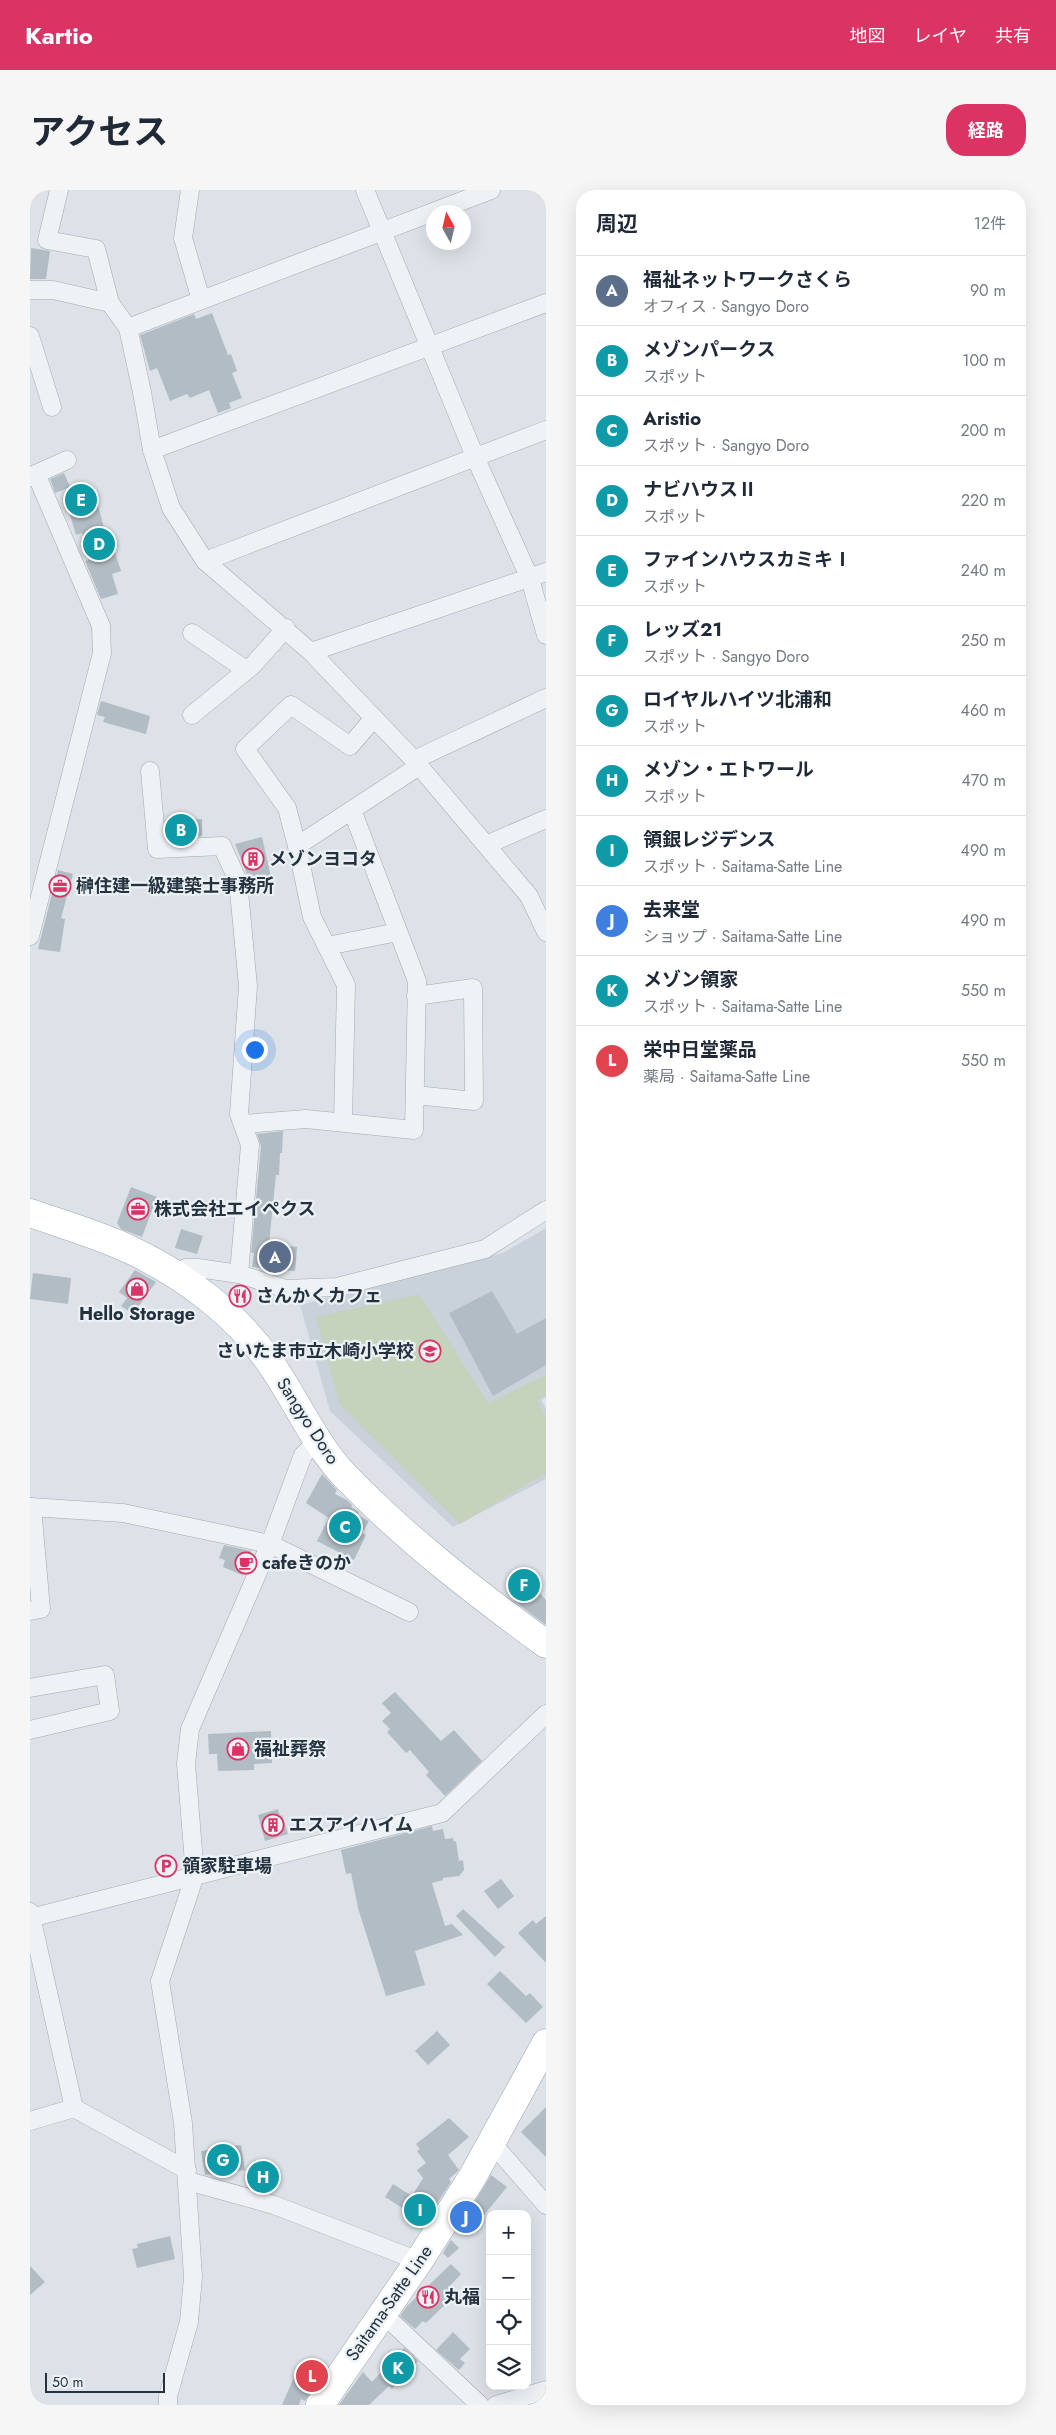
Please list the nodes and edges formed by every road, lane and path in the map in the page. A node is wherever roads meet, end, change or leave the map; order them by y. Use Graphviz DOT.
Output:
graph roads {
  1 [pos="59,190"];
  2 [pos="190,190"];
  3 [pos="365,190"];
  4 [pos="491,190"];
  5 [pos="458,196"];
  6 [pos="382,231"];
  7 [pos="30,290"];
  8 [pos="201,300"];
  9 [pos="110,303"];
  10 [pos="546,303"];
  11 [pos="128,328"];
  12 [pos="30,336"];
  13 [pos="429,346"];
  14 [pos="52,407"];
  15 [pos="546,430"];
  16 [pos="152,450"];
  17 [pos="476,459"];
  18 [pos="67,460"];
  19 [pos="33,475"];
  20 [pos="205,561"];
  21 [pos="546,572"];
  22 [pos="530,579"];
  23 [pos="286,628"];
  24 [pos="192,633"];
  25 [pos="546,635"];
  26 [pos="311,652"];
  27 [pos="246,670"];
  28 [pos="546,698"];
  29 [pos="192,715"];
  30 [pos="374,718"];
  31 [pos="416,763"];
  32 [pos="150,771"];
  33 [pos="352,810"];
  34 [pos="546,819"];
  35 [pos="486,845"];
  36 [pos="297,846"];
  37 [pos="398,932"];
  38 [pos="546,932"];
  39 [pos="30,936"];
  40 [pos="327,946"];
  41 [pos="416,996"];
  42 [pos="415,1095"];
  43 [pos="343,1122"];
  44 [pos="243,1124"];
  45 [pos="546,1210"];
  46 [pos="30,1213"];
  47 [pos="174,1273"];
  48 [pos="239,1274"];
  49 [pos="318,1441"];
  50 [pos="31,1507"];
  51 [pos="270,1544"];
  52 [pos="30,1611"];
  53 [pos="409,1612"];
  54 [pos="546,1644"];
  55 [pos="30,1688"];
  56 [pos="546,1714"];
  57 [pos="30,1730"];
  58 [pos="195,1876"];
  59 [pos="30,1916"];
  60 [pos="546,2043"];
  61 [pos="74,2108"];
  62 [pos="30,2122"];
  63 [pos="493,2144"];
  64 [pos="187,2175"];
  65 [pos="546,2205"];
  66 [pos="419,2262"];
  67 [pos="382,2313"];
  68 [pos="546,2390"];
  69 [pos="168,2405"];
  70 [pos="320,2405"];
  71 [pos="480,2405"];
  72 [pos="496,2405"];
  1 -- 9 [label="street"];
  2 -- 8 [label="street"];
  3 -- 6 [label="street"];
  4 -- 5 [label="street"];
  5 -- 6 [label="street"];
  6 -- 8 [label="street"];
  6 -- 13 [label="street"];
  7 -- 9 [label="street"];
  8 -- 11 [label="street"];
  9 -- 11 [label="street"];
  10 -- 13 [label="street"];
  11 -- 16 [label="street"];
  12 -- 14 [label="street"];
  13 -- 16 [label="street"];
  13 -- 17 [label="street"];
  15 -- 17 [label="street"];
  16 -- 20 [label="street"];
  17 -- 20 [label="street"];
  17 -- 22 [label="street"];
  18 -- 19 [label="street"];
  19 -- 39 [label="street"];
  20 -- 23 [label="street"];
  21 -- 22 [label="street"];
  22 -- 25 [label="street"];
  22 -- 26 [label="street"];
  23 -- 26 [label="street"];
  23 -- 27 [label="street"];
  24 -- 27 [label="street"];
  26 -- 30 [label="street"];
  27 -- 29 [label="street"];
  28 -- 31 [label="street"];
  30 -- 31 [label="street"];
  30 -- 36 [label="street"];
  31 -- 33 [label="street"];
  31 -- 35 [label="street"];
  32 -- 44 [label="street"];
  33 -- 36 [label="street"];
  33 -- 37 [label="street"];
  34 -- 35 [label="street"];
  35 -- 38 [label="street"];
  36 -- 40 [label="street"];
  37 -- 40 [label="street"];
  37 -- 41 [label="street"];
  40 -- 43 [label="street"];
  41 -- 42 [label="street"];
  41 -- 42 [label="street"];
  42 -- 43 [label="street"];
  43 -- 44 [label="street"];
  44 -- 48 [label="street"];
  45 -- 48 [label="street"];
  46 -- 47 [label="main road, Sangyo Doro"];
  47 -- 48 [label="street"];
  47 -- 49 [label="main road, Sangyo Doro"];
  49 -- 51 [label="street"];
  49 -- 54 [label="main road, Sangyo Doro"];
  50 -- 51 [label="street"];
  50 -- 52 [label="street"];
  51 -- 53 [label="street"];
  51 -- 58 [label="street"];
  55 -- 57 [label="street"];
  56 -- 58 [label="street"];
  58 -- 59 [label="street"];
  58 -- 64 [label="street"];
  59 -- 61 [label="street"];
  60 -- 63 [label="main road, Saitama-Satte Line"];
  61 -- 62 [label="street"];
  61 -- 64 [label="street"];
  63 -- 65 [label="street"];
  63 -- 66 [label="main road, Saitama-Satte Line"];
  64 -- 66 [label="street"];
  64 -- 69 [label="street"];
  66 -- 67 [label="main road, Saitama-Satte Line"];
  67 -- 70 [label="main road, Saitama-Satte Line"];
  67 -- 71 [label="street"];
  68 -- 72 [label="street"];
}
